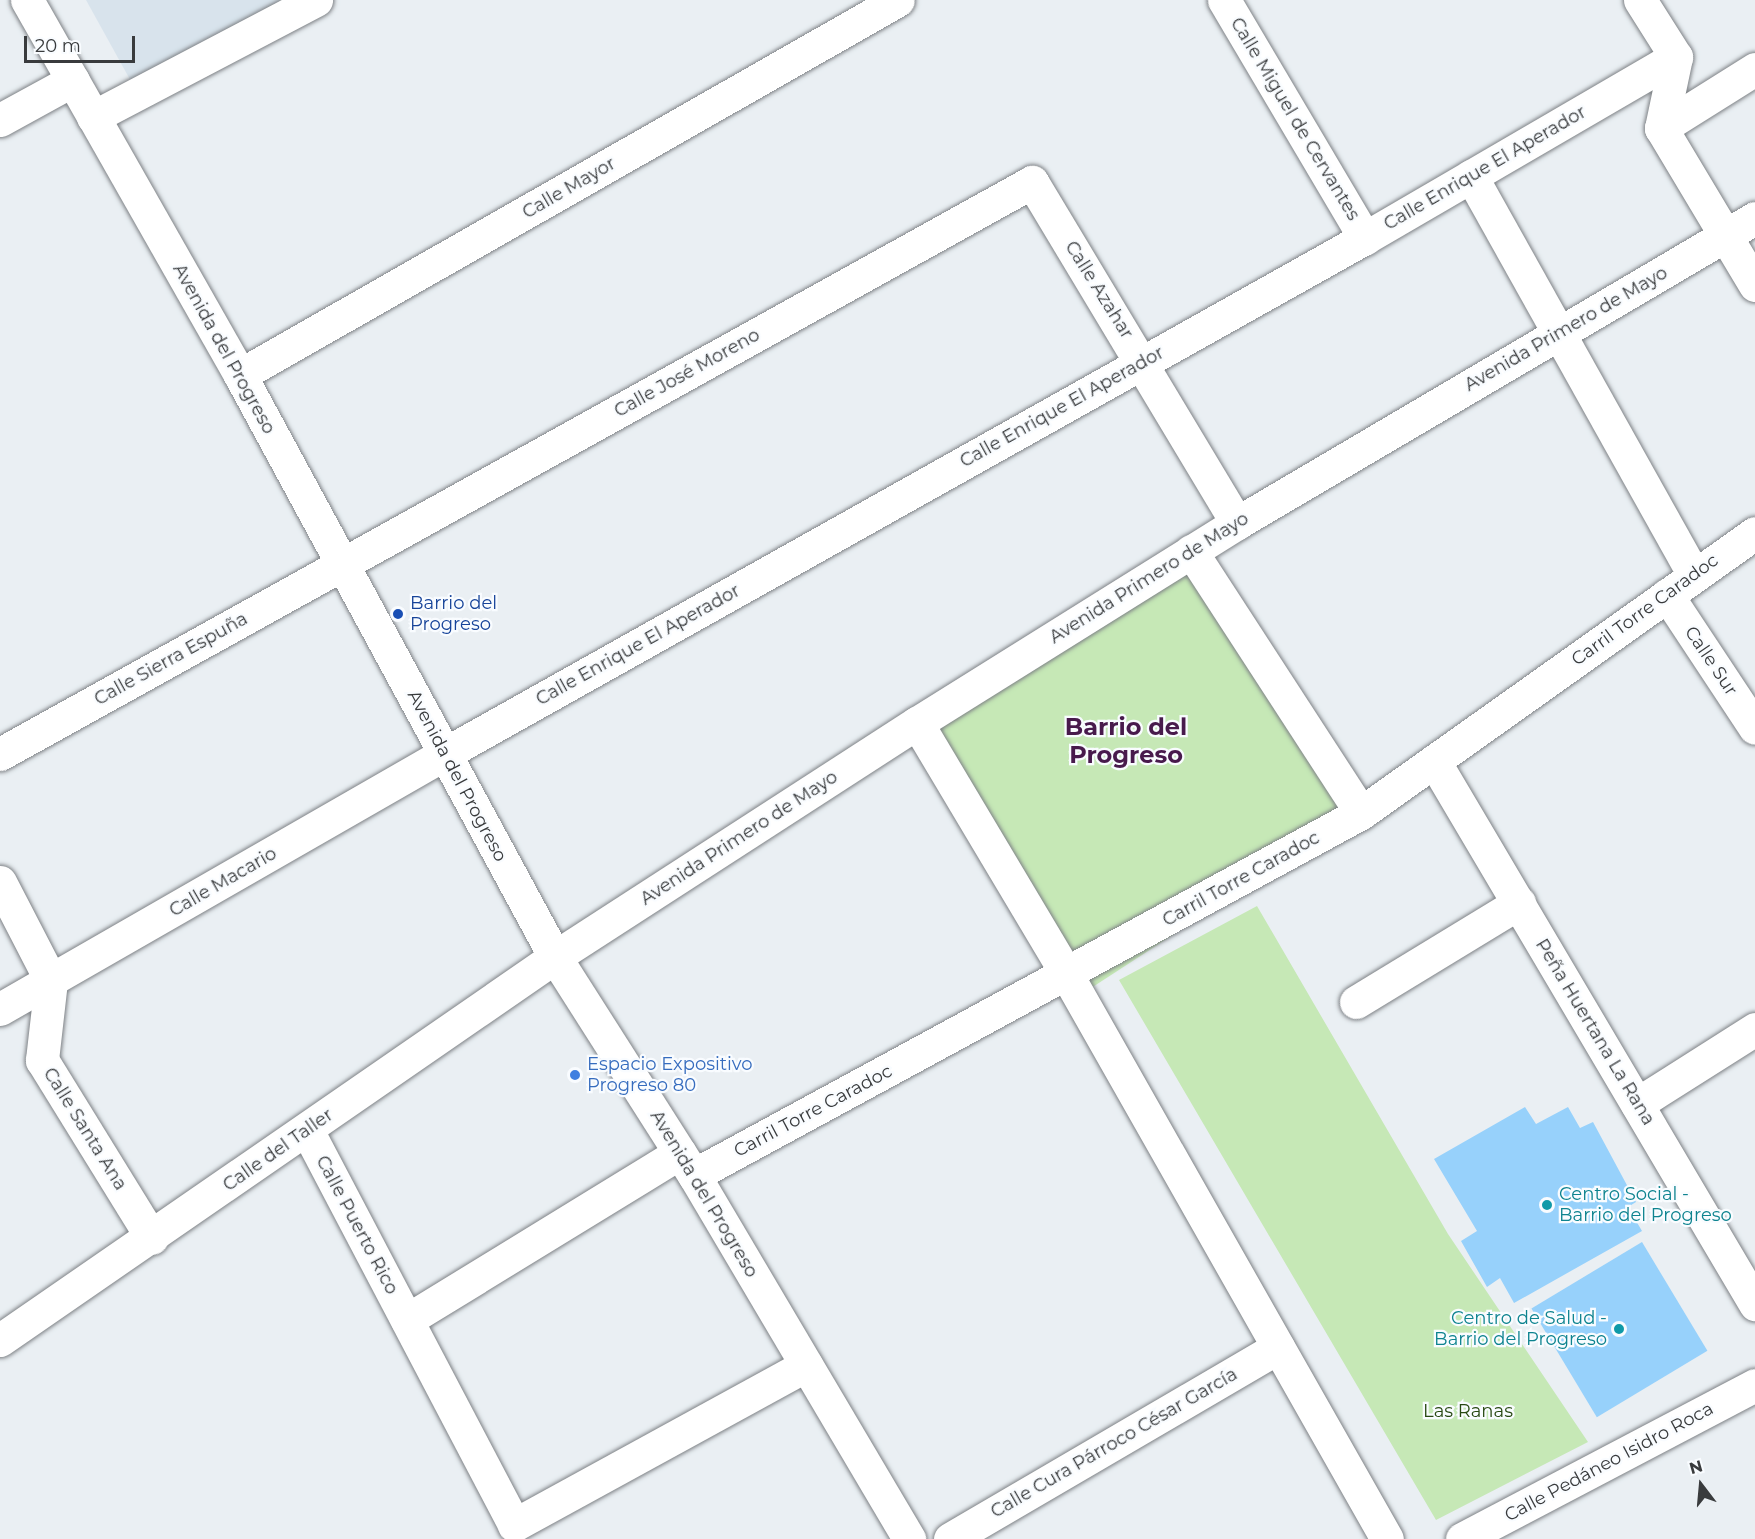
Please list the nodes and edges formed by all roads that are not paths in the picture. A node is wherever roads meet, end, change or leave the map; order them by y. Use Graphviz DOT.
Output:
graph roads {
  1 [pos="27,0"];
  2 [pos="316,0"];
  3 [pos="898,0"];
  4 [pos="1224,0"];
  5 [pos="1640,0"];
  6 [pos="1676,57"];
  7 [pos="1755,69"];
  8 [pos="72,80"];
  9 [pos="93,117"];
  10 [pos="0,120"];
  11 [pos="1661,128"];
  12 [pos="1471,176"];
  13 [pos="1032,183"];
  14 [pos="1755,218"];
  15 [pos="1725,236"];
  16 [pos="1365,238"];
  17 [pos="1755,285"];
  18 [pos="1557,334"];
  19 [pos="1143,362"];
  20 [pos="240,375"];
  21 [pos="1238,523"];
  22 [pos="1755,532"];
  23 [pos="1191,551"];
  24 [pos="342,564"];
  25 [pos="1694,575"];
  26 [pos="1666,594"];
  27 [pos="917,723"];
  28 [pos="1755,728"];
  29 [pos="446,753"];
  30 [pos="0,754"];
  31 [pos="1434,761"];
  32 [pos="1361,813"];
  33 [pos="0,882"];
  34 [pos="1519,903"];
  35 [pos="555,957"];
  36 [pos="1066,975"];
  37 [pos="51,981"];
  38 [pos="1356,1002"];
  39 [pos="0,1009"];
  40 [pos="1755,1029"];
  41 [pos="1637,1104"];
  42 [pos="307,1130"];
  43 [pos="687,1164"];
  44 [pos="152,1239"];
  45 [pos="1755,1304"];
  46 [pos="407,1320"];
  47 [pos="0,1340"];
  48 [pos="1278,1347"];
  49 [pos="806,1365"];
  50 [pos="1755,1385"];
  51 [pos="909,1539"];
  52 [pos="950,1539"];
  53 [pos="1387,1539"];
  54 [pos="1462,1539"];
  1 -- 8 [label="street, Avenida del Progreso"];
  2 -- 9 [label="street"];
  3 -- 20 [label="street, Calle Mayor"];
  4 -- 16 [label="street, Calle Miguel de Cervantes"];
  5 -- 6 [label="street"];
  6 -- 11 [label="street"];
  6 -- 12 [label="street, Calle Enrique El Aperador"];
  7 -- 11 [label="street"];
  8 -- 9 [label="street, Avenida del Progreso"];
  8 -- 10 [label="street"];
  9 -- 20 [label="street, Avenida del Progreso"];
  11 -- 15 [label="street"];
  12 -- 16 [label="street, Calle Enrique El Aperador"];
  12 -- 18 [label="street"];
  13 -- 19 [label="street, Calle Azahar"];
  13 -- 24 [label="street, Calle José Moreno"];
  14 -- 15 [label="street, Avenida Primero de Mayo"];
  15 -- 17 [label="street"];
  15 -- 18 [label="street, Avenida Primero de Mayo"];
  16 -- 19 [label="street, Calle Enrique El Aperador"];
  18 -- 21 [label="street, Avenida Primero de Mayo"];
  18 -- 25 [label="street"];
  19 -- 21 [label="street, Calle Azahar"];
  19 -- 29 [label="street, Calle Enrique El Aperador"];
  20 -- 24 [label="street, Avenida del Progreso"];
  21 -- 23 [label="street, Avenida Primero de Mayo"];
  22 -- 25 [label="street, Carril Torre Caradoc"];
  23 -- 27 [label="street, Avenida Primero de Mayo"];
  23 -- 32 [label="street"];
  24 -- 29 [label="street, Avenida del Progreso"];
  24 -- 30 [label="street, Calle Sierra Espuña"];
  25 -- 26 [label="street, Carril Torre Caradoc"];
  26 -- 28 [label="street, Calle Sur"];
  26 -- 31 [label="street, Carril Torre Caradoc"];
  27 -- 35 [label="street, Avenida Primero de Mayo"];
  27 -- 36 [label="street"];
  29 -- 35 [label="street, Avenida del Progreso"];
  29 -- 37 [label="street, Calle Macario"];
  31 -- 32 [label="street, Carril Torre Caradoc"];
  31 -- 34 [label="street, Peña Huertana La Rana"];
  32 -- 36 [label="street, Carril Torre Caradoc"];
  33 -- 37 [label="street"];
  34 -- 38 [label="street"];
  34 -- 41 [label="street, Peña Huertana La Rana"];
  35 -- 42 [label="street, Calle del Taller"];
  35 -- 43 [label="street, Avenida del Progreso"];
  36 -- 43 [label="street, Carril Torre Caradoc"];
  36 -- 48 [label="street"];
  37 -- 39 [label="street, Calle Macario"];
  37 -- 44 [label="street, Calle Santa Ana"];
  40 -- 41 [label="street"];
  41 -- 45 [label="street, Peña Huertana La Rana"];
  42 -- 44 [label="street, Calle del Taller"];
  42 -- 46 [label="street, Calle Puerto Rico"];
  43 -- 46 [label="street, Carril Torre Caradoc"];
  43 -- 49 [label="street, Avenida del Progreso"];
  44 -- 47 [label="street, Calle del Taller"];
  46 -- 49 [label="street, Calle Puerto Rico"];
  48 -- 52 [label="street, Calle Cura Párroco César García"];
  48 -- 53 [label="street"];
  49 -- 51 [label="street, Avenida del Progreso"];
  50 -- 54 [label="street, Calle Pedáneo Isidro Roca"];
}
